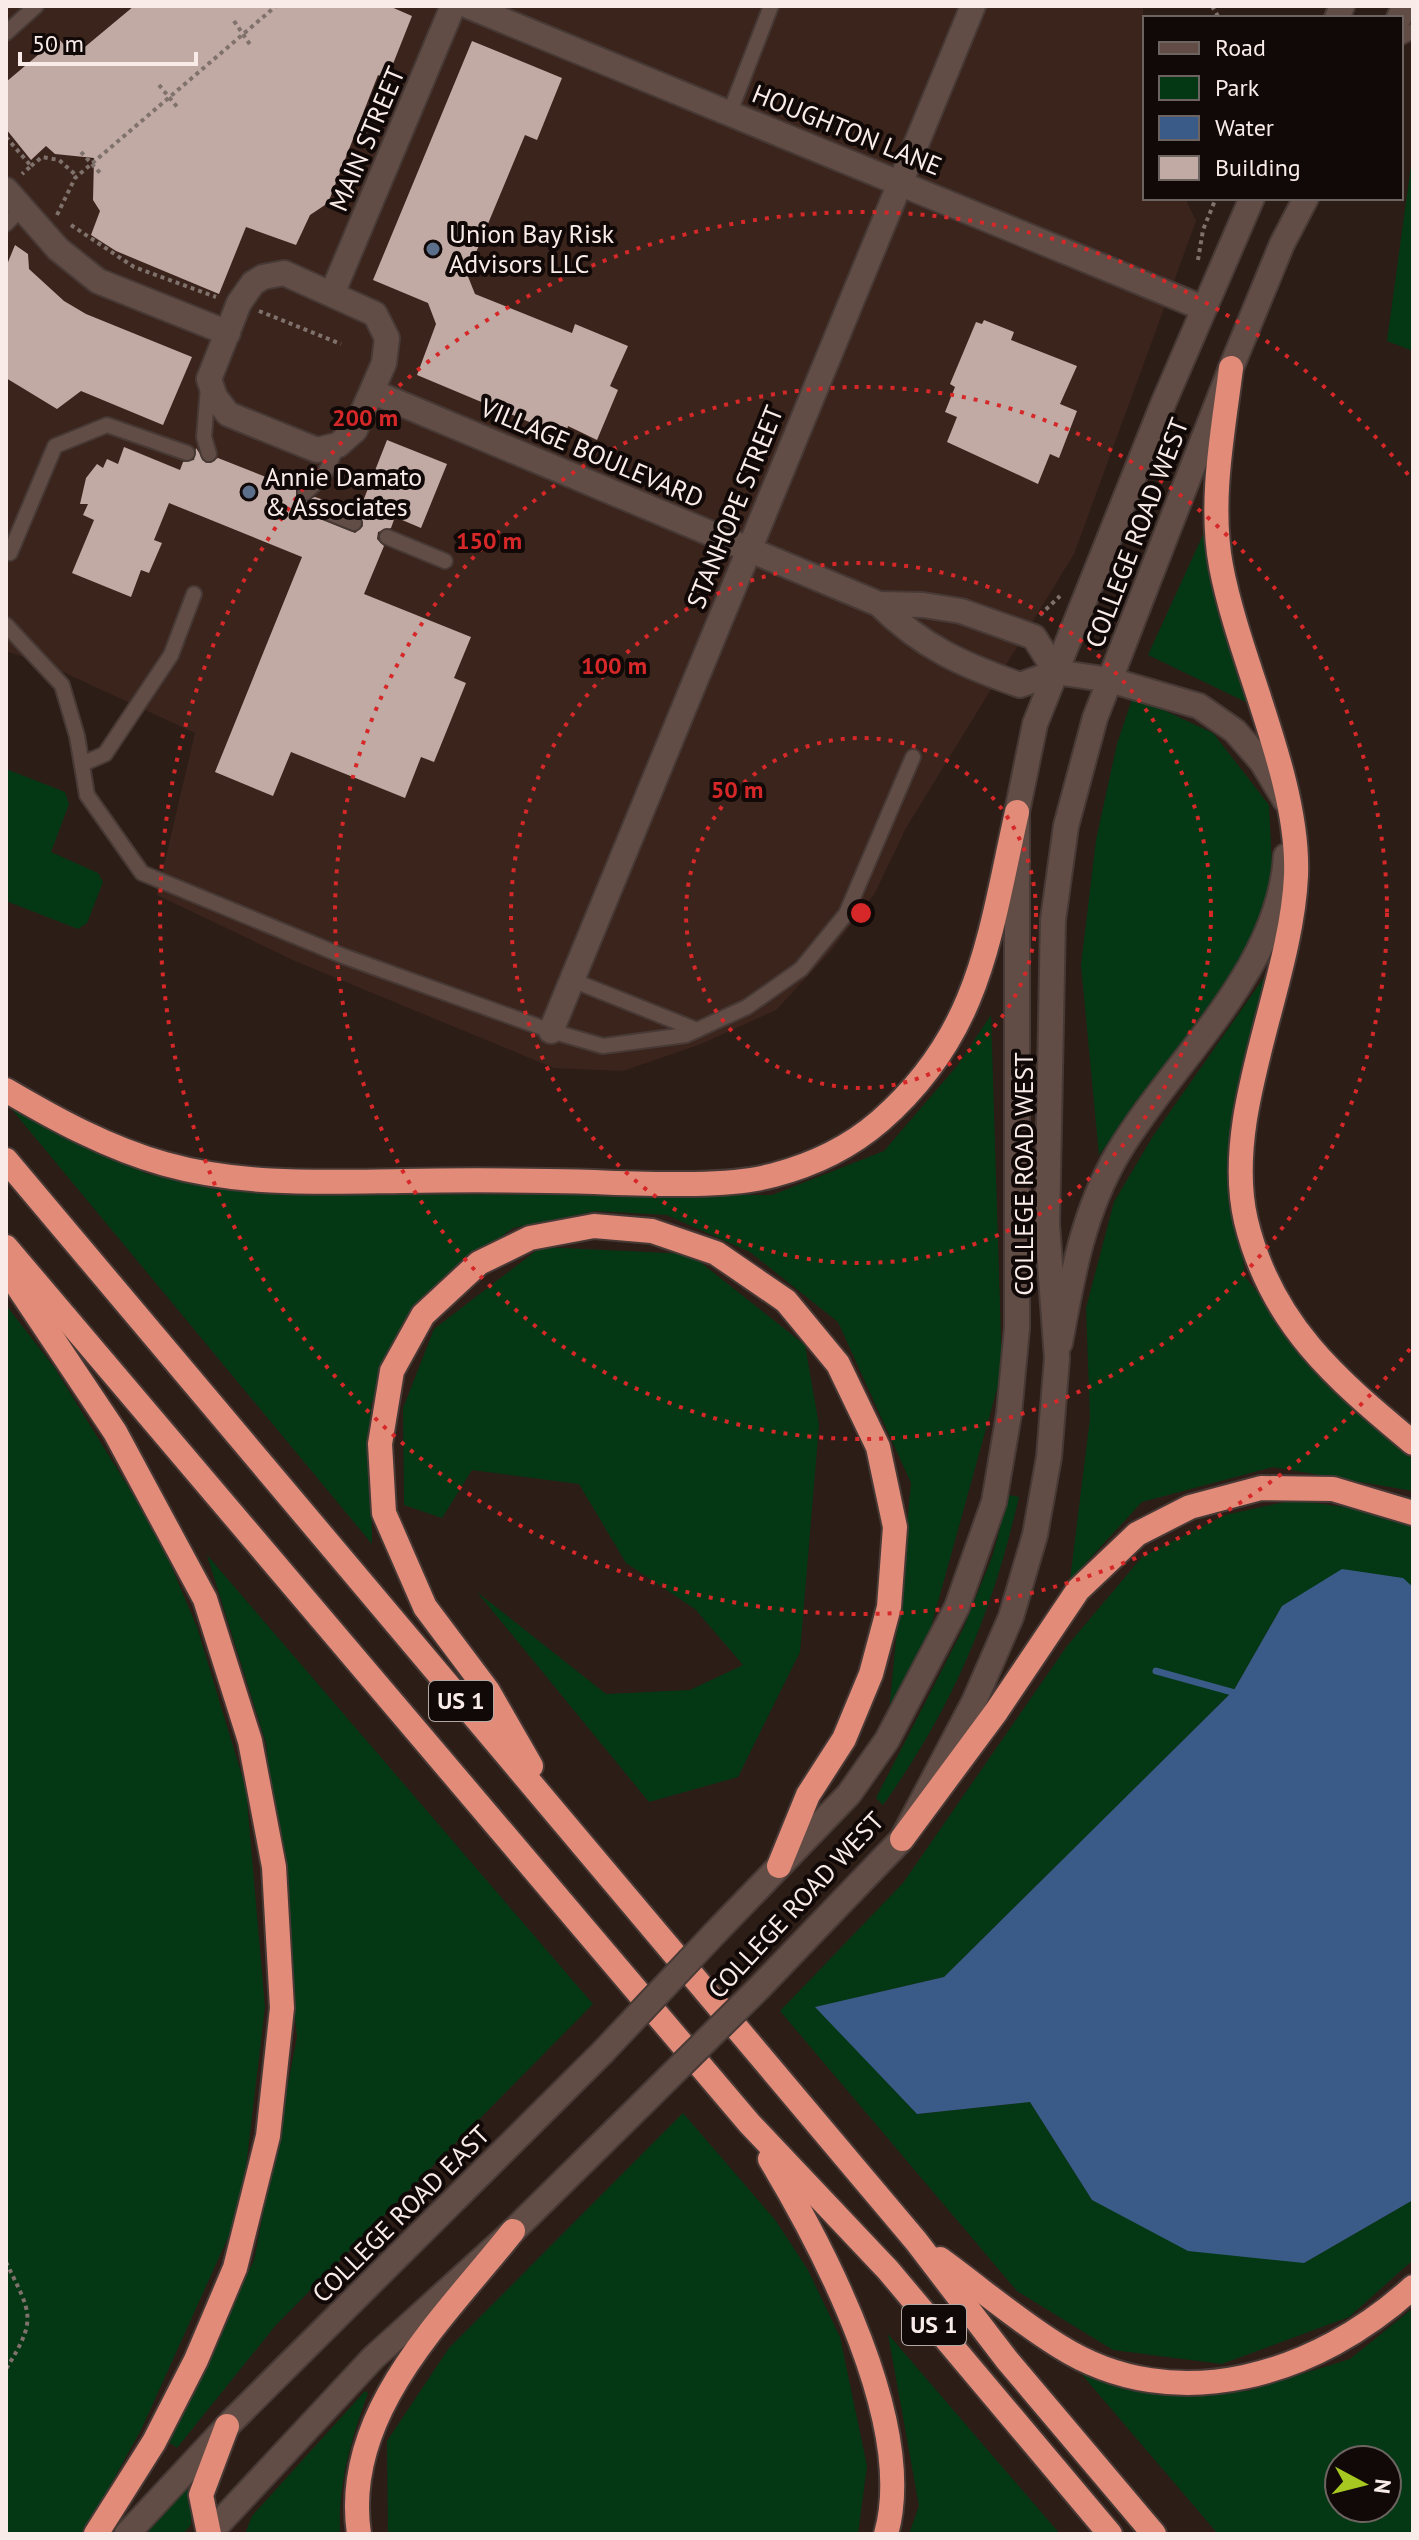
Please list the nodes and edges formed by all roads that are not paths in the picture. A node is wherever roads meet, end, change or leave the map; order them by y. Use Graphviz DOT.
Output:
graph roads {
  1 [pos="36,6"];
  2 [pos="453,6"];
  3 [pos="468,6"];
  4 [pos="771,6"];
  5 [pos="973,6"];
  6 [pos="6,33"];
  7 [pos="730,112"];
  8 [pos="900,182"];
  9 [pos="15,185"];
  10 [pos="1251,200"];
  11 [pos="1305,200"];
  12 [pos="14,216"];
  13 [pos="332,294"];
  14 [pos="1203,308"];
  15 [pos="228,333"];
  16 [pos="1231,368"];
  17 [pos="209,379"];
  18 [pos="373,392"];
  19 [pos="338,445"];
  20 [pos="187,453"];
  21 [pos="209,454"];
  22 [pos="305,493"];
  23 [pos="327,512"];
  24 [pos="354,523"];
  25 [pos="387,537"];
  26 [pos="748,548"];
  27 [pos="10,553"];
  28 [pos="445,561"];
  29 [pos="194,594"];
  30 [pos="879,604"];
  31 [pos="6,625"];
  32 [pos="1056,672"];
  33 [pos="1110,680"];
  34 [pos="913,757"];
  35 [pos="82,764"];
  36 [pos="1290,807"];
  37 [pos="1017,812"];
  38 [pos="572,980"];
  39 [pos="697,1030"];
  40 [pos="551,1031"];
  41 [pos="6,1090"];
  42 [pos="6,1160"];
  43 [pos="6,1247"];
  44 [pos="6,1269"];
  45 [pos="1057,1358"];
  46 [pos="1413,1443"];
  47 [pos="1413,1513"];
  48 [pos="562,1821"];
  49 [pos="902,1839"];
  50 [pos="779,1866"];
  51 [pos="715,1933"];
  52 [pos="749,2123"];
  53 [pos="513,2231"];
  54 [pos="916,2241"];
  55 [pos="1413,2287"];
  56 [pos="227,2426"];
  57 [pos="96,2534"];
  58 [pos="127,2534"];
  59 [pos="209,2534"];
  60 [pos="359,2534"];
  61 [pos="886,2534"];
  62 [pos="1110,2534"];
  63 [pos="1154,2534"];
  1 -- 6 [label="lane"];
  2 -- 13 [label="street, MAIN STREET"];
  3 -- 7 [label="street, HOUGHTON LANE"];
  4 -- 7 [label="lane"];
  5 -- 8 [label="street, STANHOPE STREET"];
  7 -- 8 [label="street, HOUGHTON LANE"];
  8 -- 14 [label="street, HOUGHTON LANE"];
  8 -- 26 [label="street, STANHOPE STREET"];
  9 -- 12 [label="street"];
  10 -- 14 [label="street, COLLEGE ROAD WEST"];
  11 -- 16 [label="street, COLLEGE ROAD WEST"];
  12 -- 15 [label="street"];
  13 -- 15 [label="street"];
  13 -- 18 [label="street"];
  14 -- 32 [label="street, COLLEGE ROAD WEST"];
  15 -- 17 [label="street"];
  16 -- 33 [label="street, COLLEGE ROAD WEST"];
  16 -- 36 [label="highway"];
  17 -- 19 [label="street"];
  17 -- 21 [label="lane"];
  18 -- 19 [label="street"];
  18 -- 26 [label="street, VILLAGE BOULEVARD"];
  19 -- 22 [label="lane"];
  20 -- 27 [label="lane"];
  23 -- 24 [label="lane"];
  25 -- 28 [label="lane"];
  26 -- 30 [label="street, VILLAGE BOULEVARD"];
  26 -- 38 [label="street, STANHOPE STREET"];
  29 -- 35 [label="lane"];
  30 -- 32 [label="street, VILLAGE BOULEVARD"];
  30 -- 32 [label="street, VILLAGE BOULEVARD"];
  31 -- 35 [label="lane"];
  32 -- 33 [label="street, VILLAGE BOULEVARD"];
  32 -- 37 [label="street, COLLEGE ROAD WEST"];
  33 -- 36 [label="street, VILLAGE BOULEVARD"];
  33 -- 45 [label="street, COLLEGE ROAD WEST"];
  34 -- 39 [label="lane"];
  35 -- 40 [label="lane"];
  36 -- 45 [label="street"];
  36 -- 46 [label="highway"];
  37 -- 41 [label="highway"];
  37 -- 50 [label="street, COLLEGE ROAD WEST"];
  38 -- 39 [label="lane"];
  38 -- 40 [label="street, STANHOPE STREET"];
  39 -- 40 [label="lane"];
  42 -- 48 [label="highway, US 1"];
  43 -- 52 [label="highway, US 1"];
  44 -- 57 [label="highway"];
  45 -- 49 [label="street, COLLEGE ROAD WEST"];
  47 -- 49 [label="highway"];
  48 -- 50 [label="highway"];
  48 -- 54 [label="highway, US 1"];
  49 -- 53 [label="street, COLLEGE ROAD WEST, bridge"];
  50 -- 51 [label="street, COLLEGE ROAD WEST"];
  51 -- 56 [label="street, COLLEGE ROAD EAST, bridge"];
  52 -- 61 [label="highway"];
  52 -- 62 [label="highway, US 1"];
  53 -- 59 [label="street"];
  53 -- 60 [label="highway"];
  54 -- 55 [label="highway"];
  54 -- 63 [label="highway, US 1"];
  56 -- 58 [label="street, COLLEGE ROAD EAST"];
  56 -- 59 [label="highway"];
}
